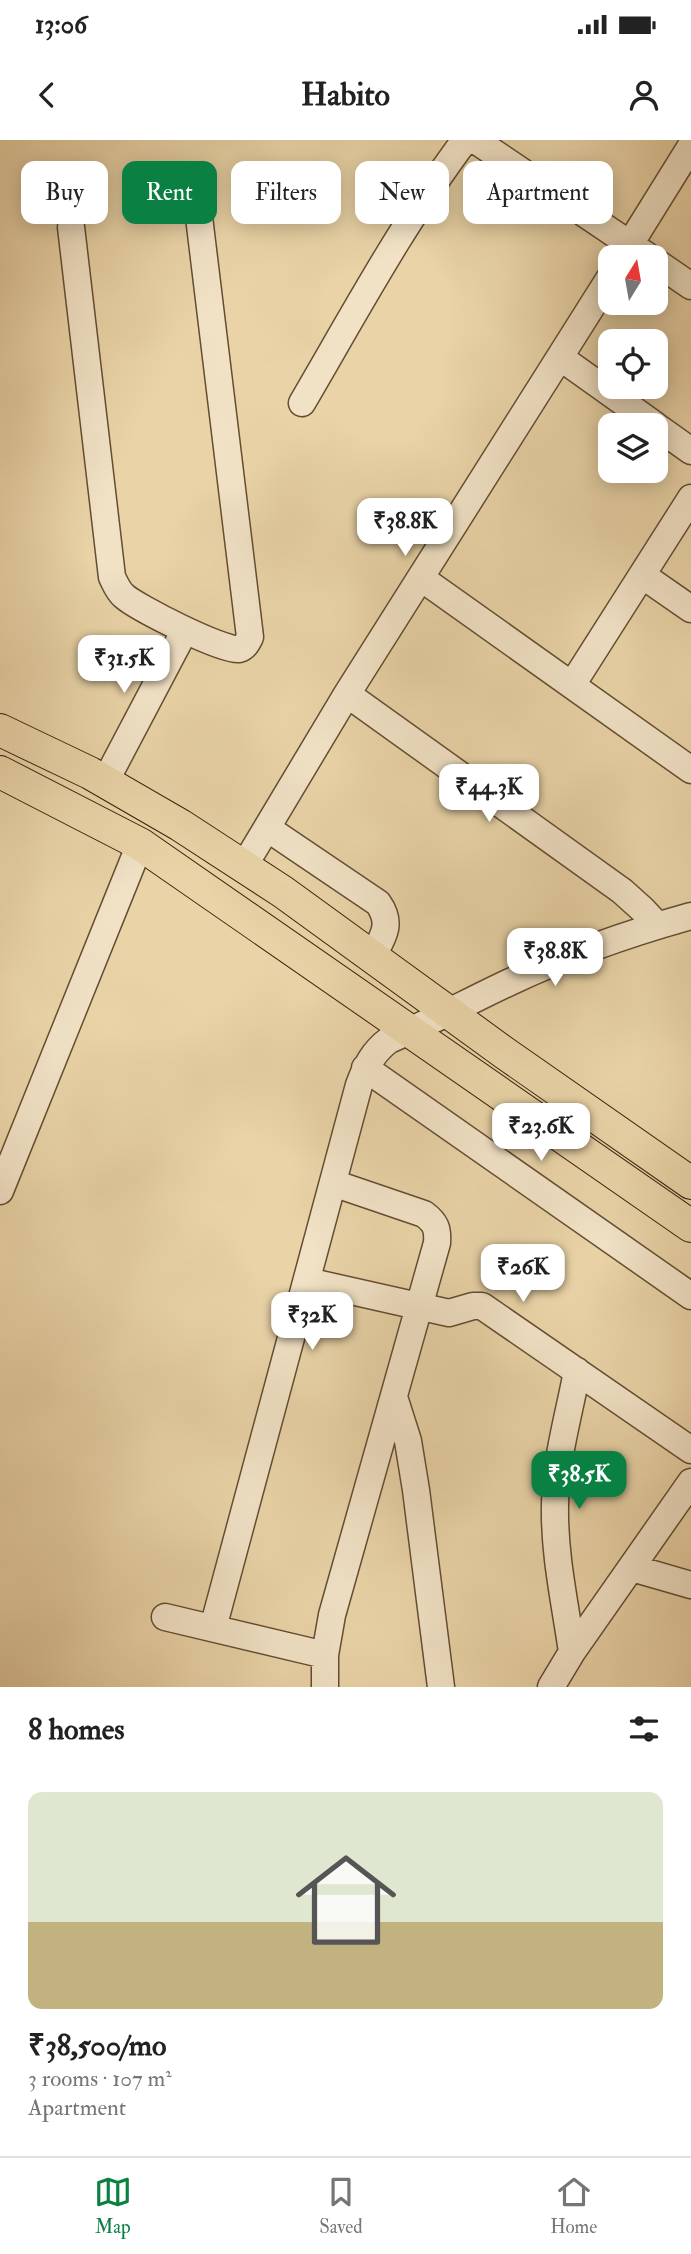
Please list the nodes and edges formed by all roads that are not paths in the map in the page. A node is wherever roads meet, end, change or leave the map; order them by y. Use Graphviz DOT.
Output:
graph roads {
  1 [pos="465,140"];
  2 [pos="475,140"];
  3 [pos="691,146"];
  4 [pos="200,224"];
  5 [pos="71,228"];
  6 [pos="623,245"];
  7 [pos="638,245"];
  8 [pos="668,270"];
  9 [pos="691,286"];
  10 [pos="598,297"];
  11 [pos="561,358"];
  12 [pos="302,403"];
  13 [pos="638,413"];
  14 [pos="668,435"];
  15 [pos="691,451"];
  16 [pos="691,498"];
  17 [pos="642,575"];
  18 [pos="421,578"];
  19 [pos="691,609"];
  20 [pos="185,630"];
  21 [pos="572,685"];
  22 [pos="347,694"];
  23 [pos="0,730"];
  24 [pos="691,770"];
  25 [pos="0,772"];
  26 [pos="105,782"];
  27 [pos="267,828"];
  28 [pos="131,866"];
  29 [pos="244,866"];
  30 [pos="691,916"];
  31 [pos="657,925"];
  32 [pos="372,957"];
  33 [pos="448,1013"];
  34 [pos="409,1031"];
  35 [pos="371,1059"];
  36 [pos="333,1183"];
  37 [pos="691,1183"];
  38 [pos="0,1191"];
  39 [pos="691,1226"];
  40 [pos="307,1281"];
  41 [pos="691,1296"];
  42 [pos="418,1308"];
  43 [pos="577,1371"];
  44 [pos="394,1396"];
  45 [pos="691,1450"];
  46 [pos="691,1482"];
  47 [pos="632,1568"];
  48 [pos="691,1585"];
  49 [pos="165,1617"];
  50 [pos="213,1628"];
  51 [pos="572,1651"];
  52 [pos="325,1655"];
  53 [pos="325,1687"];
  54 [pos="441,1687"];
  55 [pos="551,1687"];
  1 -- 12 [label="street"];
  2 -- 6 [label="street"];
  3 -- 7 [label="street"];
  4 -- 20 [label="street"];
  5 -- 20 [label="street"];
  8 -- 9 [label="street"];
  10 -- 11 [label="street"];
  11 -- 13 [label="street"];
  11 -- 18 [label="street"];
  14 -- 15 [label="street"];
  16 -- 17 [label="street"];
  17 -- 19 [label="street"];
  17 -- 21 [label="street"];
  18 -- 21 [label="street"];
  18 -- 22 [label="street"];
  20 -- 26 [label="street"];
  21 -- 24 [label="street"];
  22 -- 27 [label="street"];
  22 -- 31 [label="street"];
  23 -- 26 [label="main road"];
  25 -- 28 [label="main road"];
  26 -- 29 [label="main road"];
  27 -- 29 [label="street"];
  27 -- 32 [label="street"];
  28 -- 34 [label="main road"];
  28 -- 38 [label="street"];
  29 -- 32 [label="main road"];
  30 -- 31 [label="street"];
  31 -- 33 [label="street"];
  32 -- 33 [label="main road"];
  33 -- 34 [label="street"];
  33 -- 37 [label="main road"];
  34 -- 35 [label="street"];
  34 -- 39 [label="main road"];
  35 -- 36 [label="street"];
  35 -- 41 [label="street"];
  36 -- 40 [label="street"];
  36 -- 42 [label="street"];
  40 -- 42 [label="street"];
  40 -- 50 [label="street"];
  42 -- 43 [label="street"];
  42 -- 44 [label="street"];
  43 -- 45 [label="street"];
  43 -- 51 [label="street"];
  44 -- 52 [label="street"];
  44 -- 54 [label="street"];
  46 -- 47 [label="street"];
  47 -- 48 [label="street"];
  47 -- 51 [label="street"];
  49 -- 50 [label="street"];
  50 -- 52 [label="street"];
  51 -- 55 [label="street"];
  52 -- 53 [label="street"];
}
